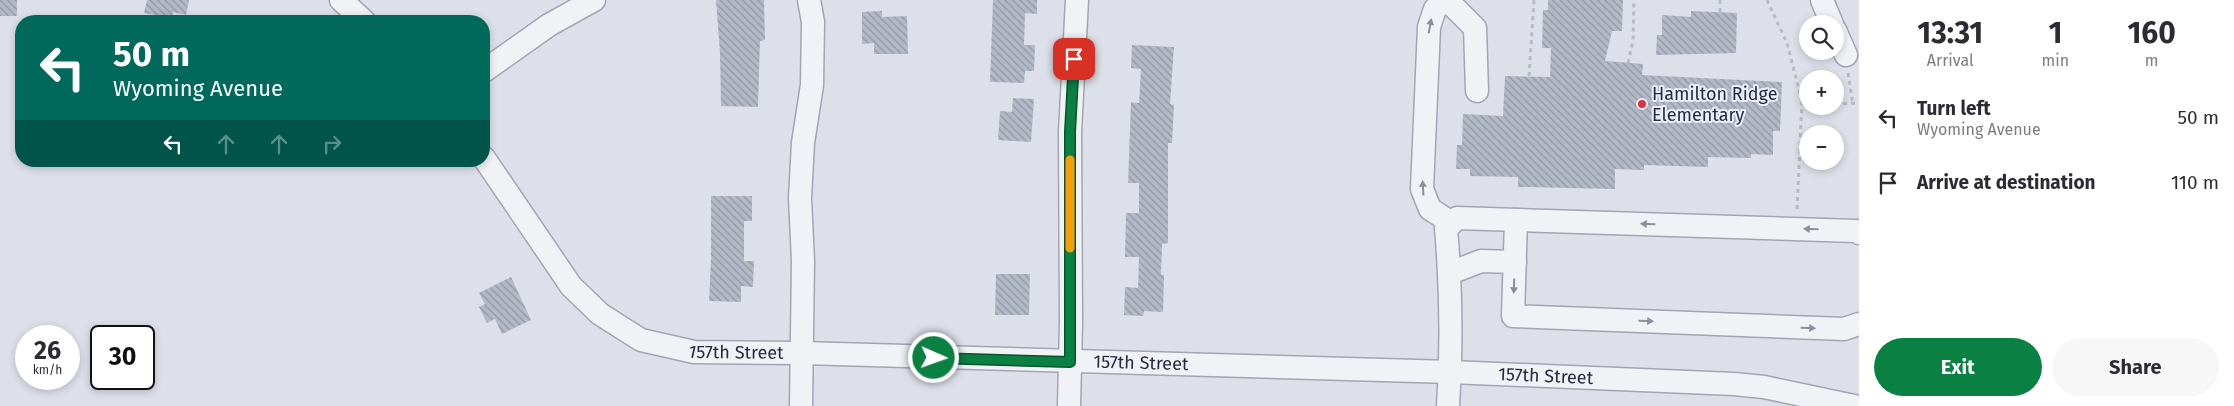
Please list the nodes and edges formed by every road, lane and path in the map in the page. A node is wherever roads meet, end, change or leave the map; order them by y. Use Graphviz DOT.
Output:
graph roads {
  1 [pos="341,0"];
  2 [pos="594,0"];
  3 [pos="809,0"];
  4 [pos="1077,0"];
  5 [pos="1445,0"];
  6 [pos="1534,0"];
  7 [pos="1634,0"];
  8 [pos="1720,0"];
  9 [pos="1767,0"];
  10 [pos="1822,0"];
  11 [pos="1720,12"];
  12 [pos="357,15"];
  13 [pos="1828,15"];
  14 [pos="1844,50"];
  15 [pos="1846,55"];
  16 [pos="1628,63"];
  17 [pos="490,67"];
  18 [pos="1529,76"];
  19 [pos="1799,90"];
  20 [pos="1478,91"];
  21 [pos="1859,103"];
  22 [pos="1844,104"];
  23 [pos="1853,105"];
  24 [pos="1801,115"];
  25 [pos="490,167"];
  26 [pos="1516,220"];
  27 [pos="1452,223"];
  28 [pos="1796,229"];
  29 [pos="1859,232"];
  30 [pos="1514,262"];
  31 [pos="1450,273"];
  32 [pos="1859,324"];
  33 [pos="802,353"];
  34 [pos="1070,362"];
  35 [pos="1451,372"];
  36 [pos="1763,397"];
  37 [pos="801,406"];
  38 [pos="1069,406"];
  39 [pos="1448,406"];
  40 [pos="1854,406"];
  1 -- 12 [label="street"];
  2 -- 17 [label="street"];
  3 -- 33 [label="street"];
  4 -- 34 [label="street"];
  5 -- 20 [label="street"];
  27 -- 5 [label="street, one-way"];
  6 -- 18 [label="path"];
  7 -- 16 [label="path"];
  8 -- 11 [label="path"];
  9 -- 19 [label="path"];
  10 -- 13 [label="street"];
  14 -- 15 [label="street"];
  15 -- 23 [label="path"];
  21 -- 23 [label="path"];
  22 -- 23 [label="path"];
  24 -- 28 [label="path"];
  25 -- 33 [label="street, 157th Street"];
  26 -- 27 [label="street"];
  28 -- 26 [label="street, one-way"];
  26 -- 30 [label="street"];
  27 -- 31 [label="street"];
  29 -- 28 [label="street, one-way"];
  30 -- 31 [label="street"];
  30 -- 32 [label="street, one-way"];
  31 -- 35 [label="street"];
  33 -- 34 [label="street, 157th Street"];
  33 -- 37 [label="street"];
  34 -- 35 [label="street, 157th Street"];
  34 -- 38 [label="street"];
  35 -- 36 [label="street, 157th Street"];
  35 -- 39 [label="street"];
  36 -- 40 [label="street, 157th Street"];
}
